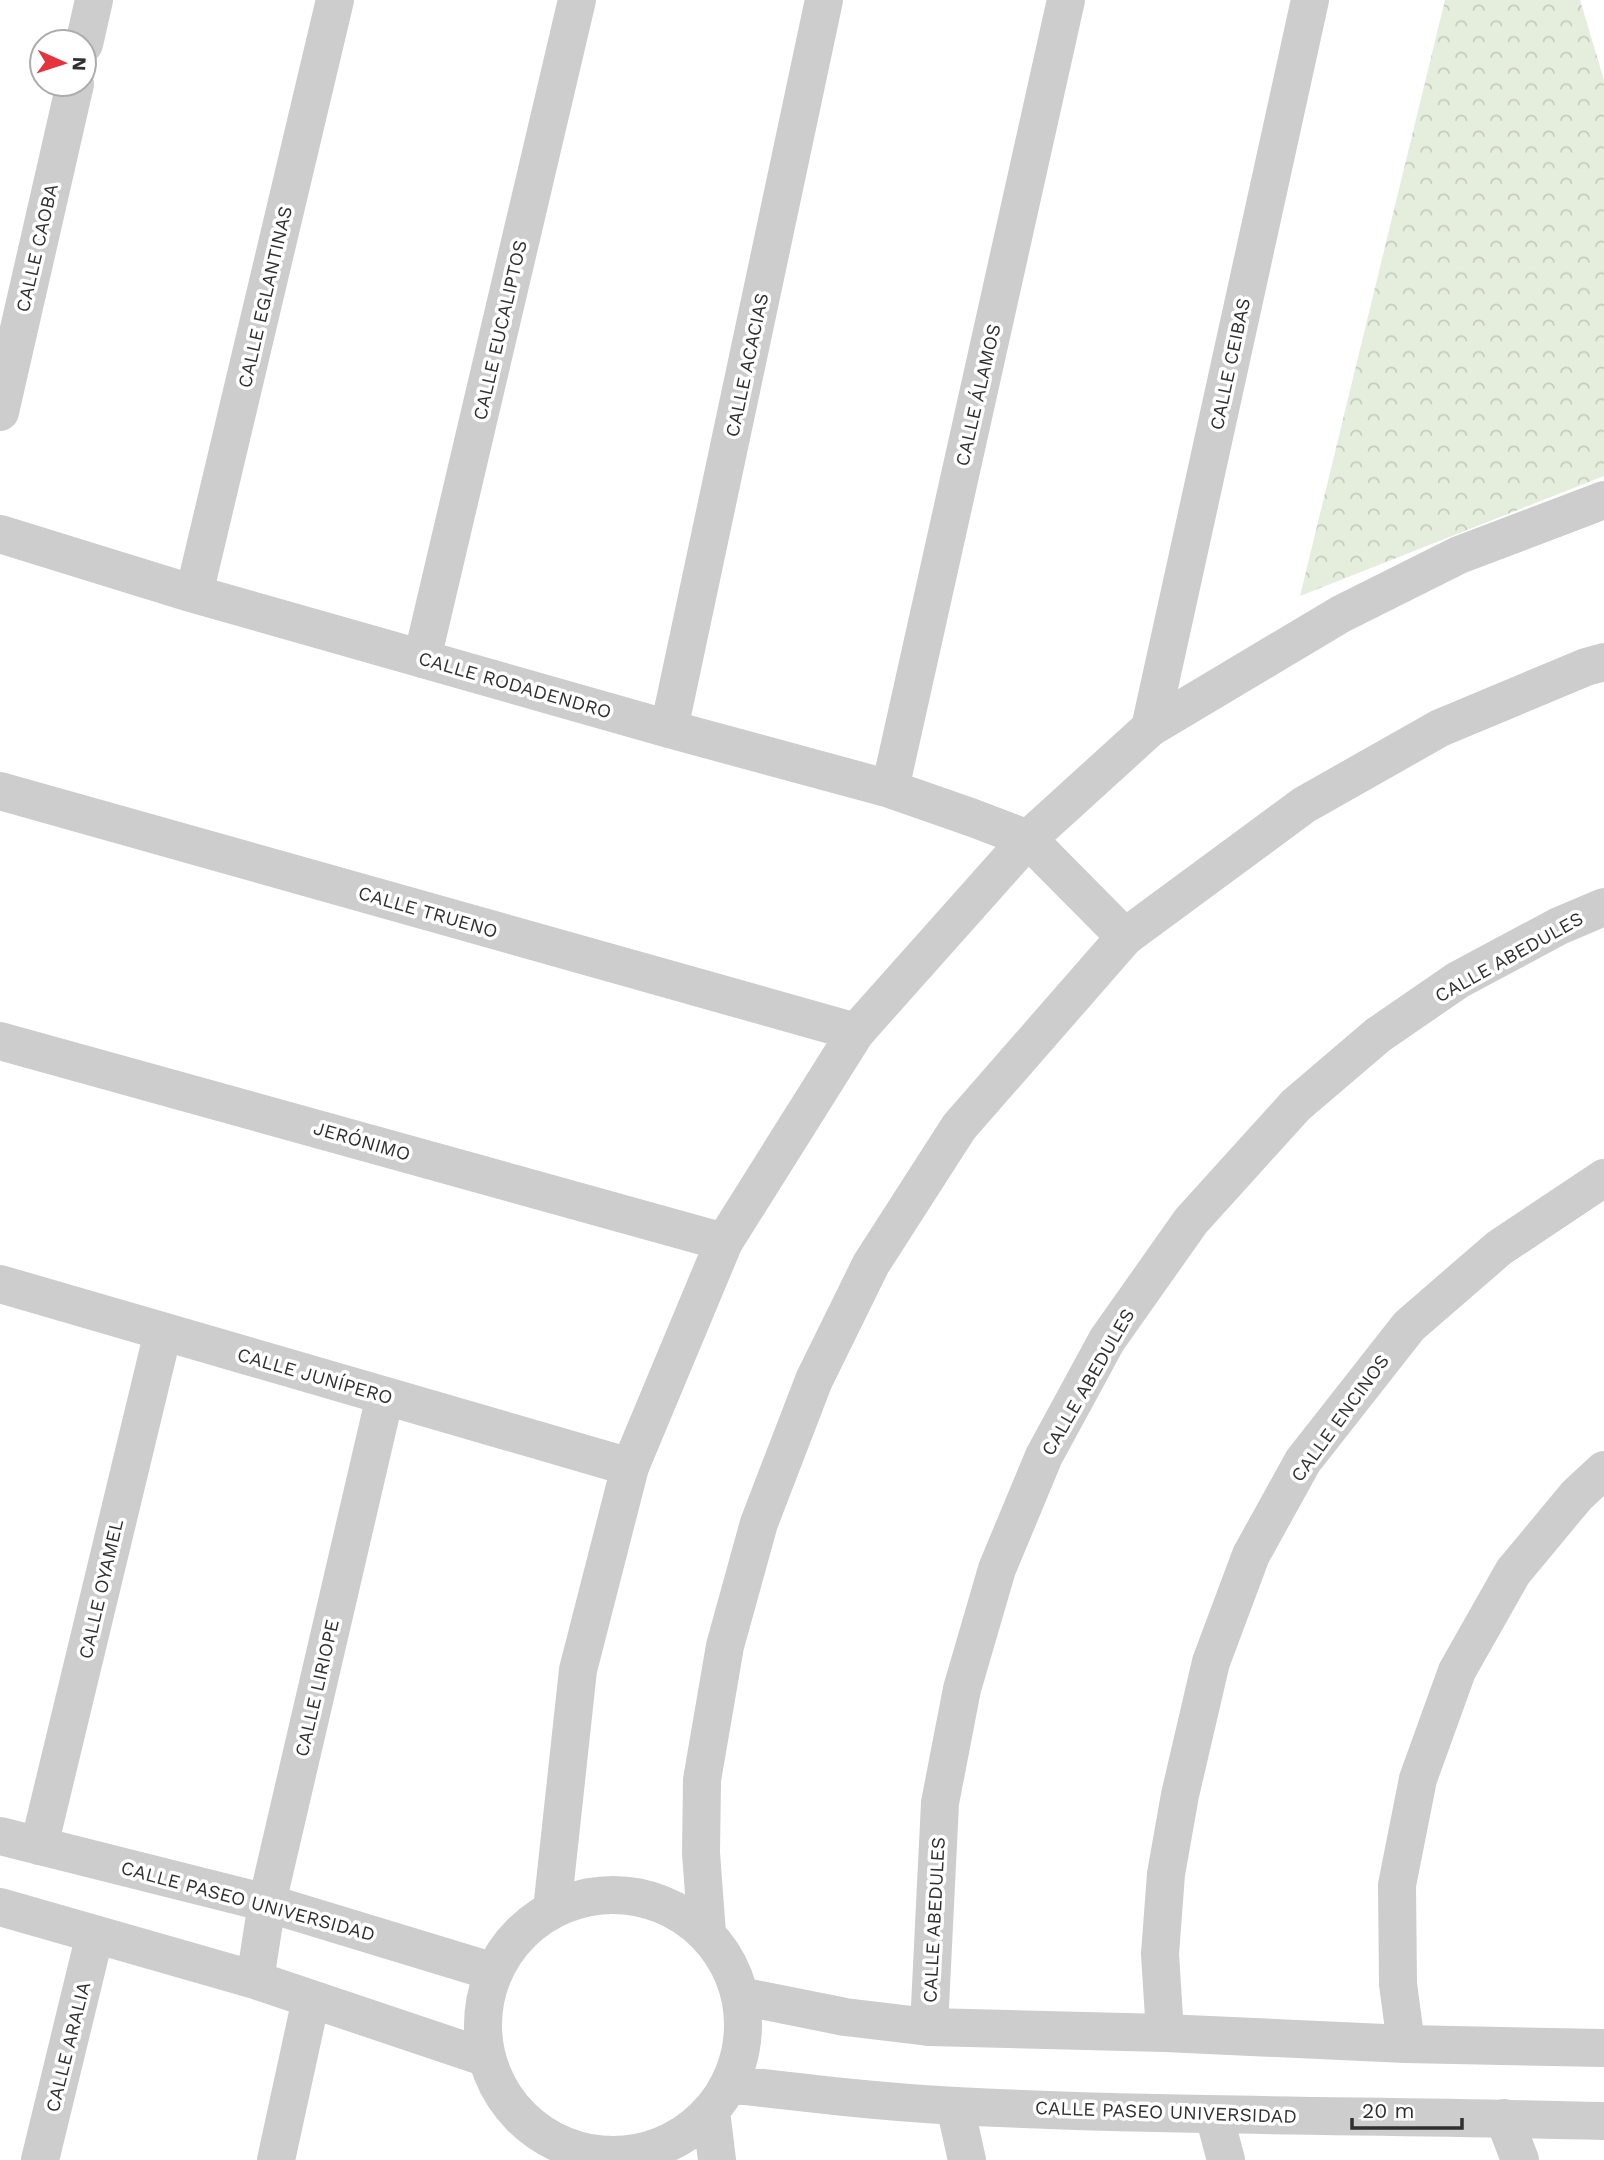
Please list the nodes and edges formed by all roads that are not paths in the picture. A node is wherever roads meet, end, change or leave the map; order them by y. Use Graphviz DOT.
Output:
graph roads {
  1 [pos="94,0"];
  2 [pos="335,0"];
  3 [pos="577,0"];
  4 [pos="824,0"];
  5 [pos="1066,0"];
  6 [pos="1310,0"];
  7 [pos="88,28"];
  8 [pos="72,98"];
  9 [pos="0,412"];
  10 [pos="1604,500"];
  11 [pos="0,534"];
  12 [pos="194,594"];
  13 [pos="422,659"];
  14 [pos="1604,662"];
  15 [pos="1150,728"];
  16 [pos="669,729"];
  17 [pos="890,789"];
  18 [pos="0,791"];
  19 [pos="1028,839"];
  20 [pos="1604,907"];
  21 [pos="1125,937"];
  22 [pos="856,1032"];
  23 [pos="0,1041"];
  24 [pos="1604,1178"];
  25 [pos="724,1242"];
  26 [pos="0,1284"];
  27 [pos="163,1332"];
  28 [pos="385,1396"];
  29 [pos="630,1467"];
  30 [pos="1604,1470"];
  31 [pos="0,1836"];
  32 [pos="39,1846"];
  33 [pos="267,1903"];
  34 [pos="0,1907"];
  35 [pos="552,1910"];
  36 [pos="95,1934"];
  37 [pos="706,1934"];
  38 [pos="494,1972"];
  39 [pos="255,1980"];
  40 [pos="740,1996"];
  41 [pos="311,1999"];
  42 [pos="929,2027"];
  43 [pos="1165,2034"];
  44 [pos="1406,2044"];
  45 [pos="1604,2048"];
  46 [pos="487,2058"];
  47 [pos="720,2097"];
  48 [pos="955,2106"];
  49 [pos="1214,2115"];
  50 [pos="1504,2118"];
  51 [pos="1604,2121"];
  52 [pos="544,2147"];
  53 [pos="40,2160"];
  54 [pos="276,2160"];
  55 [pos="717,2160"];
  56 [pos="967,2160"];
  57 [pos="1226,2160"];
  58 [pos="1520,2160"];
  1 -- 7 [label="street"];
  2 -- 12 [label="street, CALLE EGLANTINAS"];
  3 -- 13 [label="street, CALLE EUCALIPTOS"];
  4 -- 16 [label="street, CALLE ACACIAS"];
  5 -- 17 [label="street, CALLE ÁLAMOS"];
  6 -- 15 [label="street, CALLE CEIBAS"];
  8 -- 9 [label="street, CALLE CAOBA"];
  10 -- 15 [label="street"];
  11 -- 12 [label="street, CALLE RODADENDRO"];
  12 -- 13 [label="street, CALLE RODADENDRO"];
  13 -- 16 [label="street, CALLE RODADENDRO"];
  14 -- 21 [label="street"];
  15 -- 19 [label="street"];
  16 -- 17 [label="street, CALLE RODADENDRO"];
  17 -- 19 [label="street, CALLE RODADENDRO"];
  18 -- 22 [label="street, CALLE TRUENO"];
  19 -- 21 [label="street"];
  19 -- 22 [label="street"];
  20 -- 42 [label="street, CALLE ABEDULES"];
  21 -- 37 [label="street"];
  22 -- 25 [label="street"];
  23 -- 25 [label="street, JERÓNIMO"];
  24 -- 43 [label="street, CALLE ENCINOS"];
  25 -- 29 [label="street"];
  26 -- 27 [label="street, CALLE JUNÍPERO"];
  27 -- 28 [label="street, CALLE JUNÍPERO"];
  27 -- 32 [label="street, CALLE OYAMEL"];
  28 -- 29 [label="street, CALLE JUNÍPERO"];
  28 -- 33 [label="street, CALLE LIRIOPE"];
  29 -- 35 [label="street"];
  30 -- 44 [label="street"];
  31 -- 32 [label="street, CALLE PASEO UNIVERSIDAD"];
  32 -- 33 [label="street, CALLE PASEO UNIVERSIDAD"];
  33 -- 38 [label="street, CALLE PASEO UNIVERSIDAD"];
  33 -- 39 [label="street, CALLE LIRIOPE"];
  34 -- 36 [label="street"];
  35 -- 37 [label="street"];
  35 -- 38 [label="street"];
  36 -- 39 [label="street"];
  36 -- 53 [label="street, CALLE ARALIA"];
  37 -- 40 [label="street"];
  38 -- 46 [label="street"];
  39 -- 41 [label="street"];
  40 -- 42 [label="street"];
  40 -- 47 [label="street"];
  41 -- 46 [label="street"];
  41 -- 54 [label="street"];
  42 -- 43 [label="street"];
  43 -- 44 [label="street"];
  44 -- 45 [label="street"];
  46 -- 52 [label="street"];
  47 -- 48 [label="street, CALLE PASEO UNIVERSIDAD"];
  47 -- 52 [label="street"];
  47 -- 55 [label="street"];
  48 -- 49 [label="street, CALLE PASEO UNIVERSIDAD"];
  48 -- 56 [label="street"];
  49 -- 50 [label="street, CALLE PASEO UNIVERSIDAD"];
  49 -- 57 [label="street"];
  50 -- 51 [label="street, CALLE PASEO UNIVERSIDAD"];
  50 -- 58 [label="street"];
}
